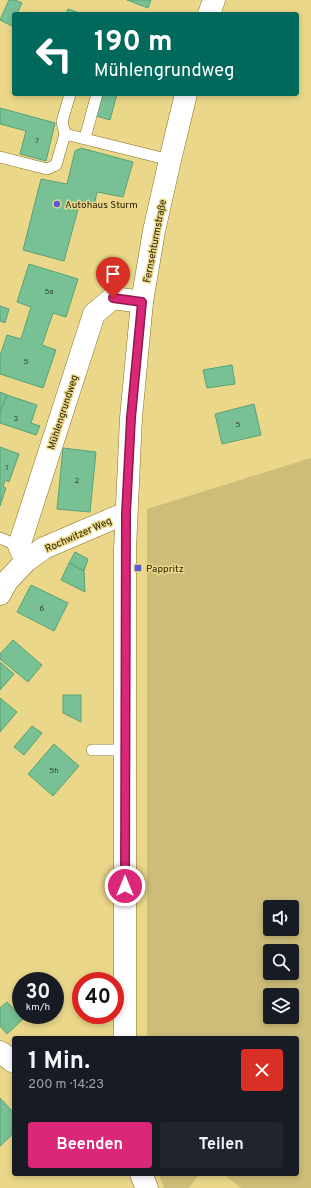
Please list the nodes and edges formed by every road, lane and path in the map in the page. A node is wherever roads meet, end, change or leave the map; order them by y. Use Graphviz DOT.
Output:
graph roads {
  1 [pos="214,0"];
  2 [pos="210,12"];
  3 [pos="69,96"];
  4 [pos="96,96"];
  5 [pos="186,96"];
  6 [pos="65,134"];
  7 [pos="85,138"];
  8 [pos="0,157"];
  9 [pos="170,160"];
  10 [pos="142,302"];
  11 [pos="126,513"];
  12 [pos="15,548"];
  13 [pos="0,594"];
  14 [pos="92,750"];
  15 [pos="125,750"];
  16 [pos="125,1036"];
  17 [pos="0,1052"];
  18 [pos="12,1061"];
  1 -- 2 [label="street"];
  3 -- 6 [label="lane"];
  4 -- 7 [label="lane"];
  5 -- 9 [label="street, Fernsehturmstraße"];
  6 -- 7 [label="lane"];
  6 -- 8 [label="lane"];
  7 -- 9 [label="lane"];
  9 -- 10 [label="street, Fernsehturmstraße"];
  10 -- 11 [label="street, Fernsehturmstraße"];
  10 -- 12 [label="street, Mühlengrundweg"];
  11 -- 12 [label="street, Rochwitzer Weg"];
  11 -- 15 [label="street, Fernsehturmstraße"];
  12 -- 13 [label="street, Rochwitzer Weg"];
  14 -- 15 [label="lane"];
  15 -- 16 [label="street, Fernsehturmstraße"];
  17 -- 18 [label="street"];
}
